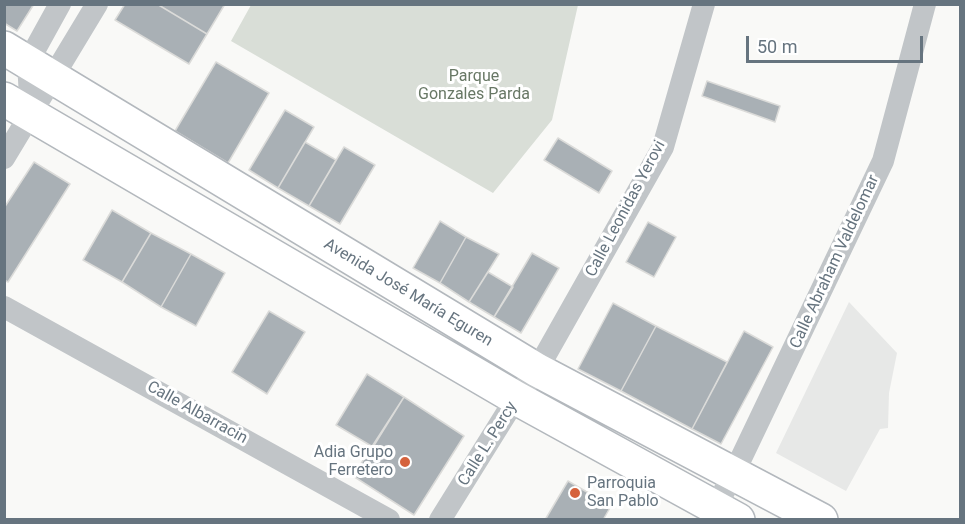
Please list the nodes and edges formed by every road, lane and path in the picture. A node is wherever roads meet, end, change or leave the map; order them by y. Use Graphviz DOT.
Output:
graph roads {
  1 [pos="60,4"];
  2 [pos="97,4"];
  3 [pos="704,4"];
  4 [pos="925,4"];
  5 [pos="29,62"];
  6 [pos="18,107"];
  7 [pos="4,158"];
  8 [pos="4,307"];
  9 [pos="537,370"];
  10 [pos="516,398"];
  11 [pos="609,408"];
  12 [pos="591,440"];
  13 [pos="734,473"];
  14 [pos="726,514"];
  15 [pos="388,519"];
  16 [pos="440,519"];
  17 [pos="821,519"];
  1 -- 5 [label="street"];
  2 -- 5 [label="street"];
  3 -- 9 [label="street, Calle Leonidas Yerovi"];
  4 -- 13 [label="street, Calle Abraham Valdelomar"];
  5 -- 6 [label="street"];
  5 -- 9 [label="main road, Avenida José María Eguren"];
  6 -- 7 [label="street"];
  6 -- 10 [label="main road"];
  8 -- 15 [label="street, Calle Albarracin"];
  9 -- 10 [label="street, Calle L. Percy"];
  9 -- 11 [label="main road, Avenida José María Eguren"];
  10 -- 12 [label="main road"];
  10 -- 16 [label="street, Calle L. Percy"];
  11 -- 12 [label="main road"];
  11 -- 13 [label="main road, Avenida José María Eguren"];
  12 -- 14 [label="main road"];
  13 -- 14 [label="street, Calle Abraham Valdelomar"];
  13 -- 17 [label="main road, Avenida José María Eguren"];
}
